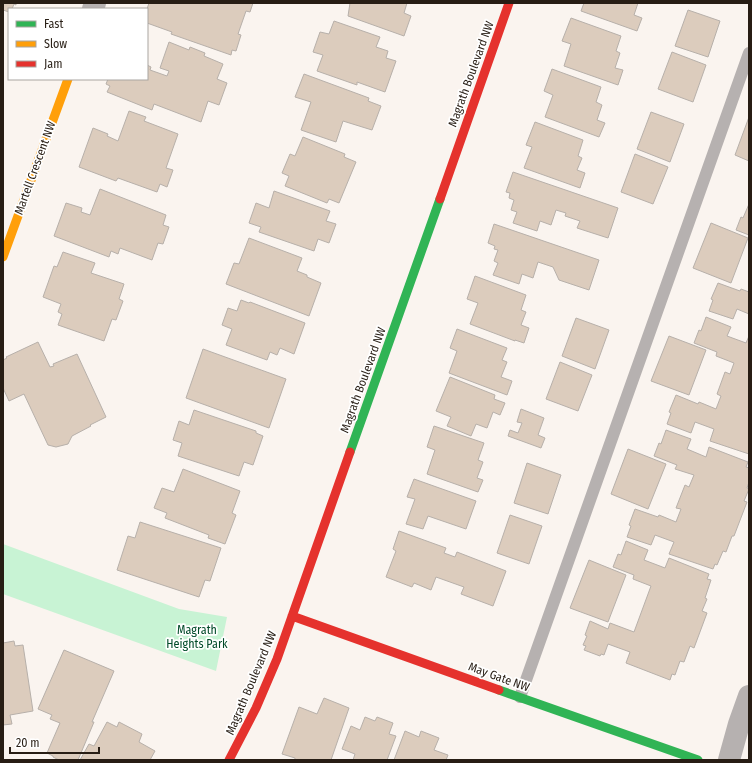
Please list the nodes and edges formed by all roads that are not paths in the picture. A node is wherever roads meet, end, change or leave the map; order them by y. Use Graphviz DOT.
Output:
graph roads {
  1 [pos="509,3"];
  2 [pos="749,53"];
  3 [pos="68,80"];
  4 [pos="3,257"];
  5 [pos="292,616"];
  6 [pos="749,696"];
  7 [pos="520,697"];
  8 [pos="229,760"];
  9 [pos="698,760"];
  10 [pos="729,760"];
  1 -- 5 [label="street, Magrath Boulevard NW"];
  2 -- 7 [label="lane"];
  3 -- 4 [label="street, Martell Crescent NW"];
  5 -- 7 [label="street, May Gate NW"];
  5 -- 8 [label="street, Magrath Boulevard NW"];
  6 -- 10 [label="street"];
  7 -- 9 [label="street, May Gate NW"];
}
